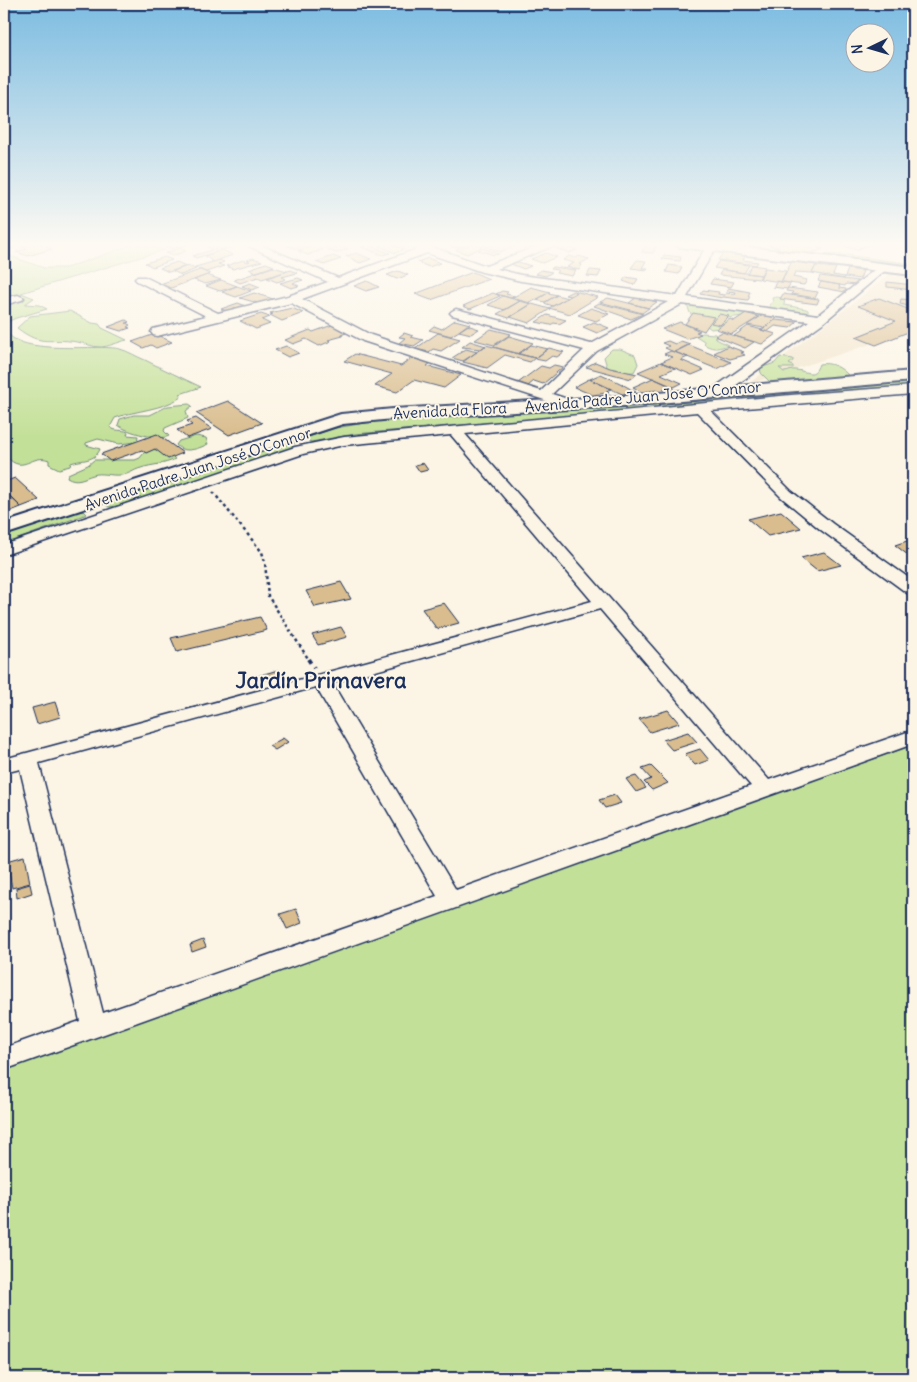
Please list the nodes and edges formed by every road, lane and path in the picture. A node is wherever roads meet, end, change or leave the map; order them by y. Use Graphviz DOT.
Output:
graph roads {
  1 [pos="196,307"];
  2 [pos="258,307"];
  3 [pos="309,307"];
  4 [pos="666,307"];
  5 [pos="735,307"];
  6 [pos="834,307"];
  7 [pos="456,313"];
  8 [pos="216,318"];
  9 [pos="820,319"];
  10 [pos="157,332"];
  11 [pos="593,348"];
  12 [pos="913,376"];
  13 [pos="913,390"];
  14 [pos="716,393"];
  15 [pos="543,396"];
  16 [pos="569,404"];
  17 [pos="701,408"];
  18 [pos="454,430"];
  19 [pos="302,432"];
  20 [pos="300,450"];
  21 [pos="204,482"];
  22 [pos="88,501"];
  23 [pos="104,516"];
  24 [pos="4,529"];
  25 [pos="4,550"];
  26 [pos="913,589"];
  27 [pos="603,603"];
  28 [pos="321,680"];
  29 [pos="913,738"];
  30 [pos="28,760"];
  31 [pos="4,766"];
  32 [pos="766,790"];
  33 [pos="451,901"];
  34 [pos="94,1028"];
  35 [pos="4,1059"];
  1 -- 8 [label="street"];
  2 -- 8 [label="street"];
  3 -- 15 [label="street"];
  4 -- 11 [label="street"];
  5 -- 9 [label="street"];
  6 -- 9 [label="street"];
  7 -- 11 [label="street"];
  8 -- 10 [label="street"];
  9 -- 14 [label="street"];
  11 -- 15 [label="street"];
  12 -- 14 [label="main road, Avenida da Flora"];
  13 -- 17 [label="street, Avenida Padre Juan José O'Connor"];
  14 -- 16 [label="main road, Avenida da Flora"];
  15 -- 16 [label="street"];
  16 -- 19 [label="main road, Avenida da Flora"];
  17 -- 18 [label="street, Avenida Padre Juan José O'Connor"];
  17 -- 26 [label="street"];
  18 -- 20 [label="street, Avenida Padre Juan José O'Connor"];
  18 -- 27 [label="street"];
  19 -- 20 [label="street"];
  19 -- 22 [label="main road, Avenida da Flora"];
  20 -- 21 [label="street, Avenida Padre Juan José O'Connor"];
  21 -- 23 [label="street, Avenida Padre Juan José O'Connor"];
  21 -- 28 [label="path"];
  22 -- 23 [label="street"];
  22 -- 24 [label="main road, Avenida da Flora"];
  23 -- 25 [label="street, Avenida Padre Juan José O'Connor"];
  27 -- 28 [label="street"];
  27 -- 32 [label="street"];
  28 -- 30 [label="street"];
  28 -- 33 [label="street"];
  29 -- 32 [label="street"];
  30 -- 31 [label="street"];
  30 -- 34 [label="street"];
  32 -- 33 [label="street"];
  33 -- 34 [label="street"];
  34 -- 35 [label="street"];
}
